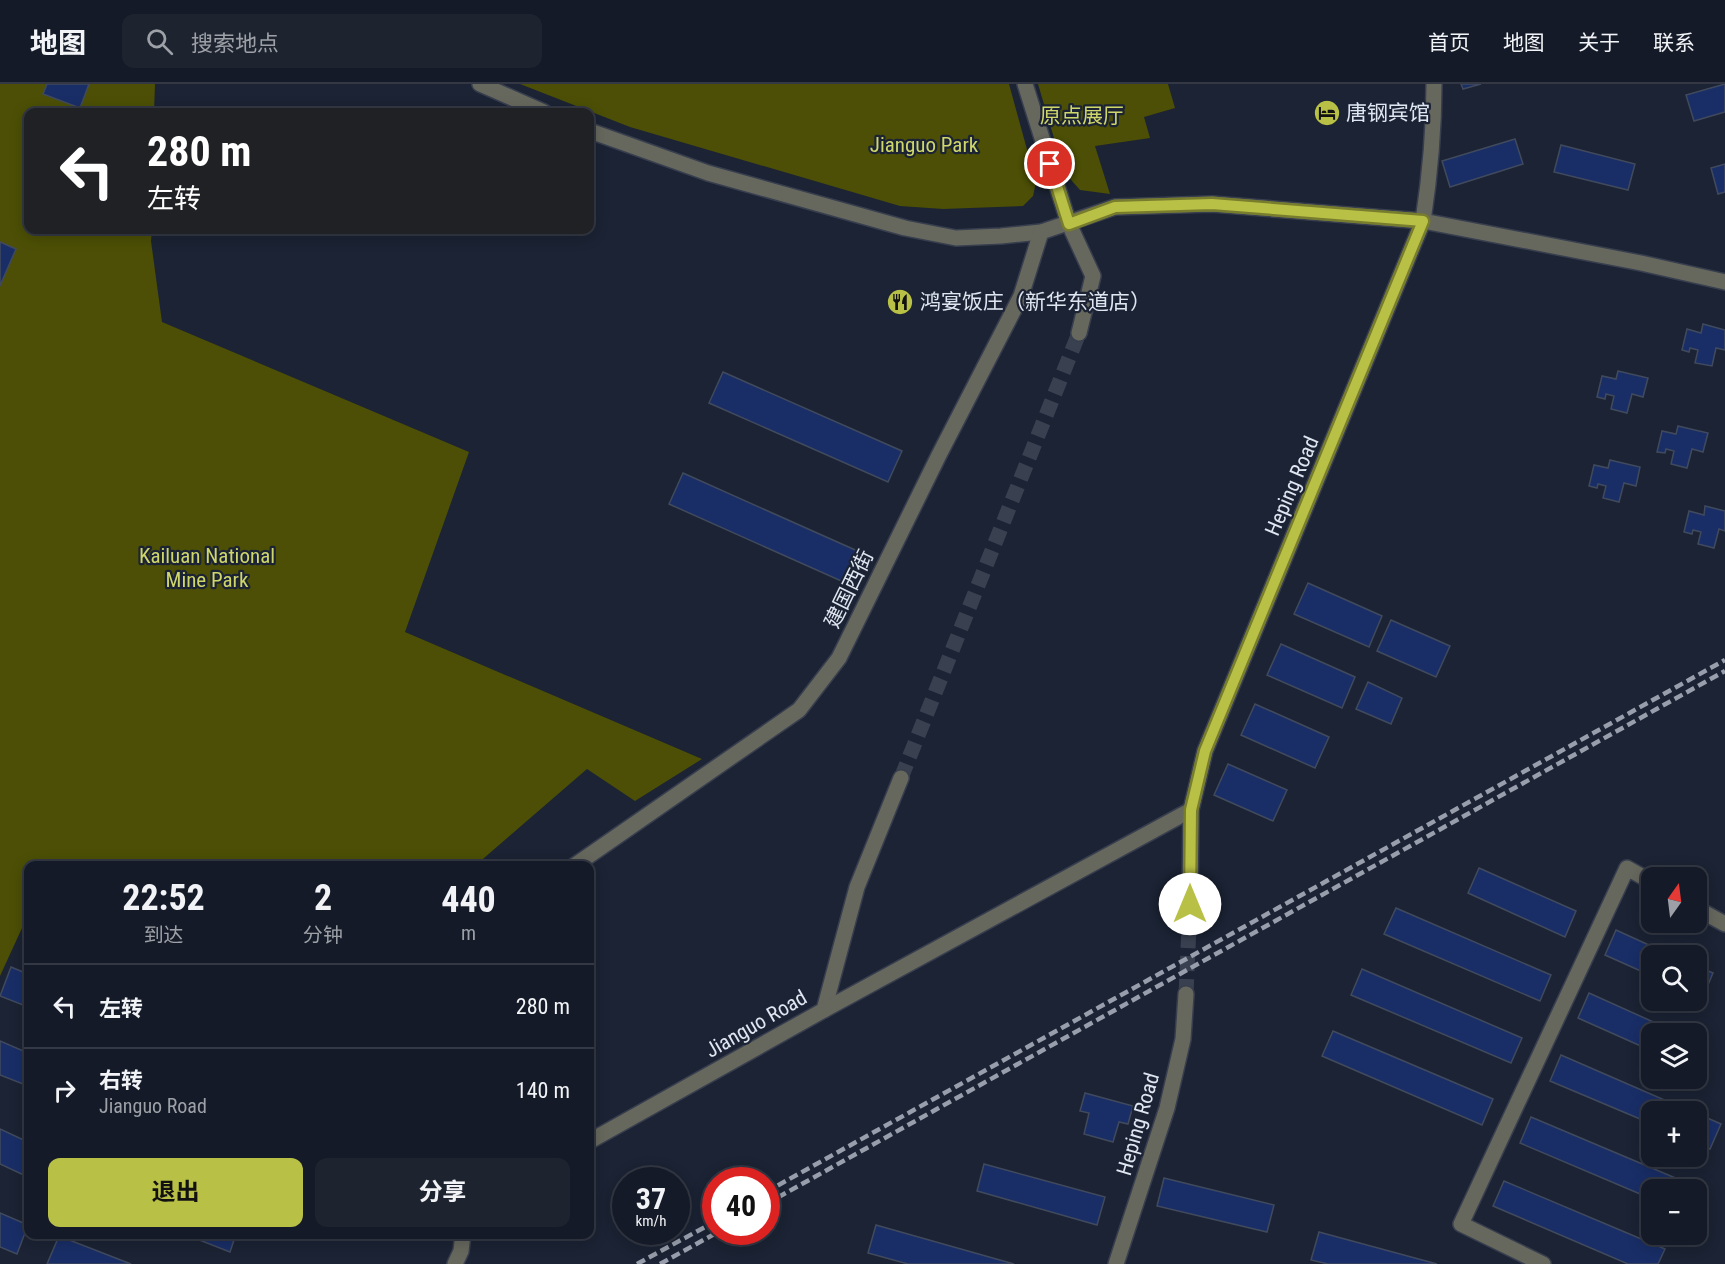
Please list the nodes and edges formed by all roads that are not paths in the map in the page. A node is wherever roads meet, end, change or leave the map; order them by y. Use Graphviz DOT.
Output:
graph roads {
  1 [pos="480,84"];
  2 [pos="1025,84"];
  3 [pos="1434,84"];
  4 [pos="535,108"];
  5 [pos="594,132"];
  6 [pos="1423,221"];
  7 [pos="1069,224"];
  8 [pos="1041,232"];
  9 [pos="1725,282"];
  10 [pos="1079,333"];
  11 [pos="901,778"];
  12 [pos="1191,810"];
  13 [pos="581,861"];
  14 [pos="1641,876"];
  15 [pos="1190,904"];
  16 [pos="1707,914"];
  17 [pos="1725,924"];
  18 [pos="1186,994"];
  19 [pos="824,1010"];
  20 [pos="594,1139"];
  21 [pos="462,1239"];
  22 [pos="455,1264"];
  23 [pos="1116,1264"];
  24 [pos="1543,1264"];
  1 -- 4 [label="street"];
  2 -- 7 [label="street"];
  3 -- 6 [label="street, Heping Road"];
  5 -- 8 [label="street"];
  6 -- 7 [label="street"];
  6 -- 9 [label="street"];
  6 -- 12 [label="street, Heping Road"];
  7 -- 8 [label="street"];
  7 -- 10 [label="street"];
  8 -- 13 [label="street, 建国西街"];
  11 -- 19 [label="street, Jianguo Road"];
  12 -- 15 [label="street, Heping Road"];
  12 -- 19 [label="street"];
  14 -- 24 [label="street"];
  16 -- 17 [label="street"];
  18 -- 23 [label="street, Heping Road"];
  19 -- 20 [label="street, Jianguo Road"];
  21 -- 22 [label="street"];
}
